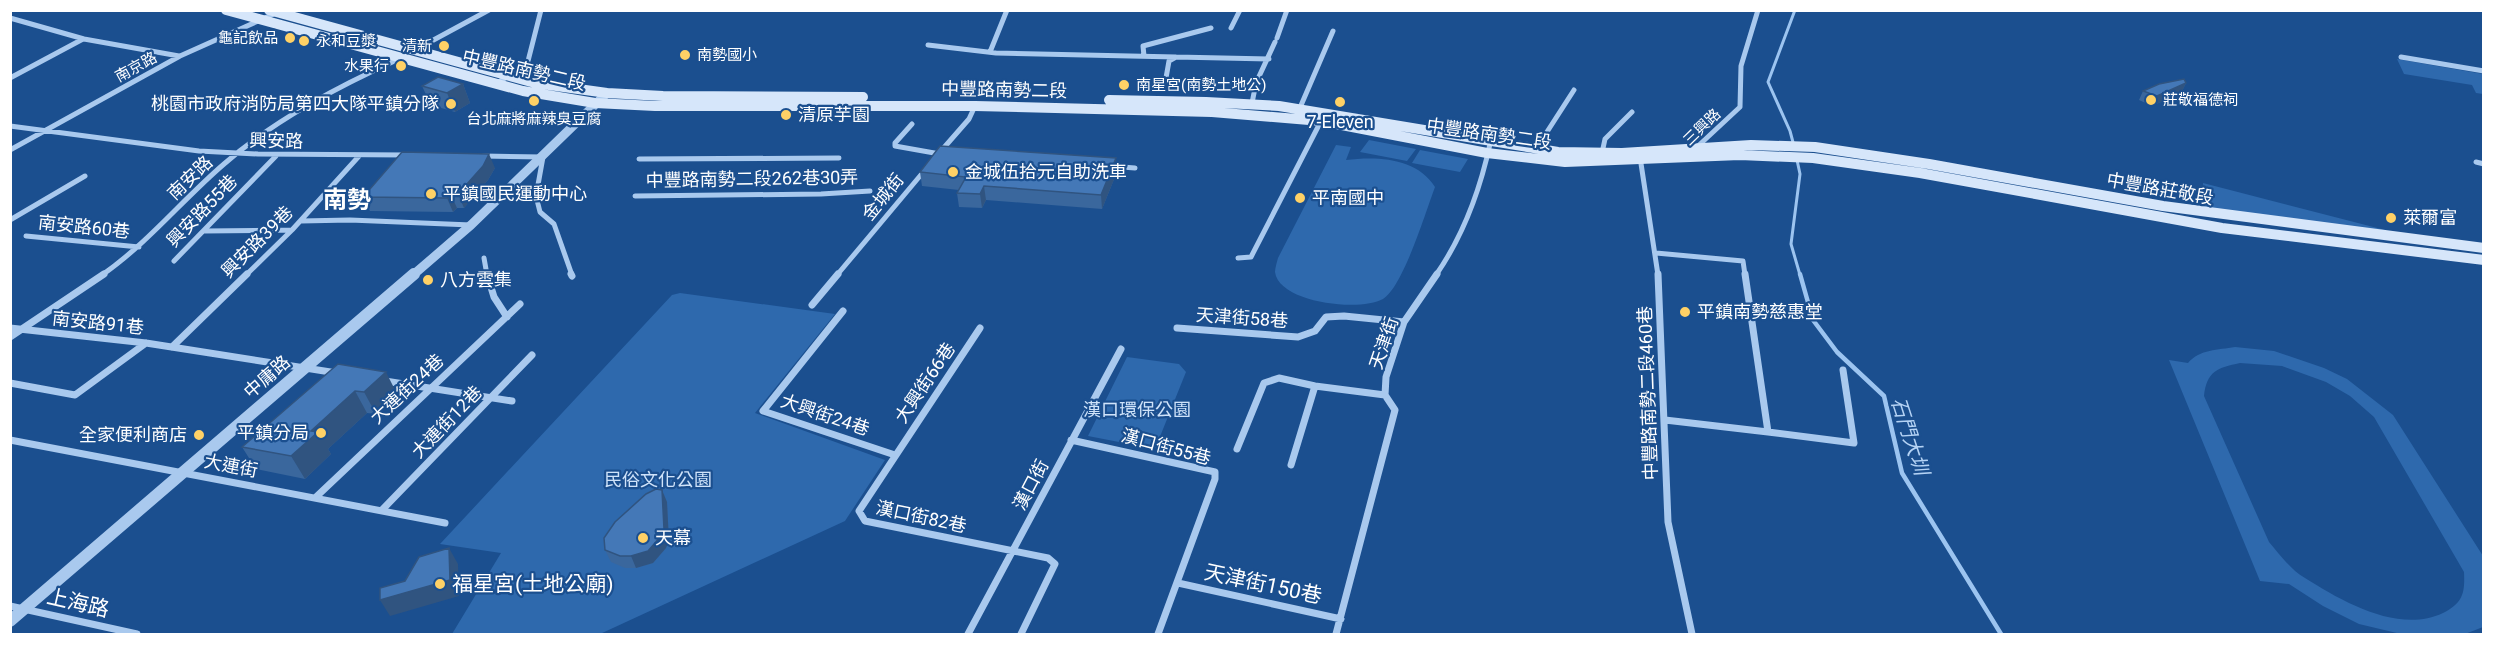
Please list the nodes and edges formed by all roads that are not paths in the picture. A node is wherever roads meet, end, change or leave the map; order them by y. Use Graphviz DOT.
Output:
graph roads {
  1 [pos="226,10"];
  2 [pos="489,10"];
  3 [pos="542,10"];
  4 [pos="1007,10"];
  5 [pos="1240,10"];
  6 [pos="1287,10"];
  7 [pos="1758,10"];
  8 [pos="273,12"];
  9 [pos="10,18"];
  10 [pos="259,20"];
  11 [pos="1211,28"];
  12 [pos="1231,28"];
  13 [pos="1333,31"];
  14 [pos="84,39"];
  15 [pos="928,45"];
  16 [pos="413,50"];
  17 [pos="990,52"];
  18 [pos="180,56"];
  19 [pos="1144,56"];
  20 [pos="402,57"];
  21 [pos="1176,57"];
  22 [pos="2401,57"];
  23 [pos="1269,59"];
  24 [pos="2484,71"];
  25 [pos="511,76"];
  26 [pos="11,77"];
  27 [pos="1166,78"];
  28 [pos="497,83"];
  29 [pos="1574,90"];
  30 [pos="607,93"];
  31 [pos="595,103"];
  32 [pos="1252,103"];
  33 [pos="975,106"];
  34 [pos="1632,112"];
  35 [pos="1298,113"];
  36 [pos="1321,121"];
  37 [pos="912,124"];
  38 [pos="10,126"];
  39 [pos="49,128"];
  40 [pos="1488,148"];
  41 [pos="1696,148"];
  42 [pos="1536,149"];
  43 [pos="10,150"];
  44 [pos="1602,153"];
  45 [pos="236,154"];
  46 [pos="939,154"];
  47 [pos="360,155"];
  48 [pos="417,155"];
  49 [pos="950,155"];
  50 [pos="1639,155"];
  51 [pos="276,156"];
  52 [pos="474,156"];
  53 [pos="543,157"];
  54 [pos="839,158"];
  55 [pos="1686,158"];
  56 [pos="1897,158"];
  57 [pos="639,159"];
  58 [pos="2476,162"];
  59 [pos="2484,164"];
  60 [pos="1101,165"];
  61 [pos="1135,168"];
  62 [pos="1920,173"];
  63 [pos="85,176"];
  64 [pos="870,191"];
  65 [pos="635,196"];
  66 [pos="10,220"];
  67 [pos="301,221"];
  68 [pos="471,225"];
  69 [pos="292,230"];
  70 [pos="204,231"];
  71 [pos="26,236"];
  72 [pos="139,247"];
  73 [pos="2484,248"];
  74 [pos="1656,253"];
  75 [pos="484,258"];
  76 [pos="1238,258"];
  77 [pos="2484,260"];
  78 [pos="174,261"];
  79 [pos="572,276"];
  80 [pos="520,304"];
  81 [pos="812,305"];
  82 [pos="843,311"];
  83 [pos="507,317"];
  84 [pos="1404,322"];
  85 [pos="10,328"];
  86 [pos="980,328"];
  87 [pos="1177,328"];
  88 [pos="21,329"];
  89 [pos="10,337"];
  90 [pos="146,342"];
  91 [pos="172,347"];
  92 [pos="1121,349"];
  93 [pos="532,355"];
  94 [pos="303,368"];
  95 [pos="1843,370"];
  96 [pos="349,375"];
  97 [pos="372,379"];
  98 [pos="10,383"];
  99 [pos="1315,386"];
  100 [pos="429,388"];
  101 [pos="1385,394"];
  102 [pos="492,397"];
  103 [pos="512,401"];
  104 [pos="1665,420"];
  105 [pos="1768,432"];
  106 [pos="10,440"];
  107 [pos="1071,440"];
  108 [pos="1237,449"];
  109 [pos="895,455"];
  110 [pos="1292,465"];
  111 [pos="183,472"];
  112 [pos="1215,479"];
  113 [pos="316,497"];
  114 [pos="382,510"];
  115 [pos="445,523"];
  116 [pos="1013,550"];
  117 [pos="1178,583"];
  118 [pos="10,606"];
  119 [pos="24,609"];
  120 [pos="1341,619"];
  121 [pos="10,621"];
  122 [pos="137,634"];
  123 [pos="968,634"];
  124 [pos="1021,634"];
  125 [pos="1158,634"];
  126 [pos="1336,634"];
  127 [pos="1692,634"];
  1 -- 10 [label="main road, 中豐路南勢二段"];
  2 -- 16 [label="street, 南安路"];
  3 -- 25 [label="street"];
  4 -- 17 [label="street"];
  5 -- 12 [label="street"];
  6 -- 23 [label="street"];
  7 -- 41 [label="street, 三興路"];
  8 -- 10 [label="street, 南京路"];
  8 -- 16 [label="main road, 中豐路南勢二段"];
  9 -- 14 [label="street"];
  10 -- 18 [label="street, 南京路"];
  10 -- 20 [label="main road, 中豐路南勢二段"];
  11 -- 19 [label="street"];
  13 -- 35 [label="street"];
  14 -- 18 [label="street"];
  14 -- 26 [label="street"];
  15 -- 17 [label="street"];
  16 -- 20 [label="street, 南安路"];
  16 -- 25 [label="main road, 中豐路南勢二段"];
  17 -- 19 [label="street"];
  18 -- 39 [label="street, 南京路"];
  19 -- 21 [label="street"];
  20 -- 28 [label="main road, 中豐路南勢二段"];
  20 -- 45 [label="street, 南安路"];
  21 -- 23 [label="street"];
  21 -- 27 [label="street"];
  22 -- 24 [label="street"];
  23 -- 32 [label="street"];
  25 -- 28 [label="street"];
  25 -- 30 [label="main road, 中豐路南勢二段"];
  28 -- 31 [label="main road, 中豐路南勢二段"];
  29 -- 42 [label="street"];
  30 -- 31 [label="street, 中庸路"];
  30 -- 32 [label="main road, 中豐路南勢二段"];
  31 -- 33 [label="main road, 中豐路南勢二段"];
  31 -- 53 [label="street, 中庸路"];
  32 -- 35 [label="main road, 中豐路南勢二段"];
  33 -- 35 [label="main road, 中豐路南勢二段"];
  33 -- 46 [label="street, 金城街"];
  34 -- 44 [label="street"];
  35 -- 36 [label="main road, 中豐路南勢二段"];
  35 -- 40 [label="main road, 中豐路南勢二段"];
  36 -- 40 [label="main road, 中豐路南勢二段"];
  36 -- 76 [label="street"];
  37 -- 46 [label="street"];
  38 -- 39 [label="street, 興安路"];
  39 -- 43 [label="street, 南京路"];
  39 -- 45 [label="street, 興安路"];
  40 -- 42 [label="main road, 中豐路南勢二段"];
  40 -- 50 [label="main road, 中豐路南勢二段"];
  40 -- 84 [label="street, 天津街"];
  41 -- 50 [label="main road, 中豐路南勢二段"];
  41 -- 55 [label="street, 三興路"];
  41 -- 56 [label="main road, 中豐路南勢二段"];
  42 -- 44 [label="main road, 中豐路南勢二段"];
  44 -- 50 [label="main road, 中豐路南勢二段"];
  45 -- 51 [label="street, 興安路"];
  45 -- 72 [label="street, 南安路"];
  46 -- 49 [label="street"];
  46 -- 81 [label="street, 金城街"];
  47 -- 48 [label="street, 興安路"];
  47 -- 51 [label="street, 興安路"];
  47 -- 67 [label="street, 興安路39巷"];
  50 -- 55 [label="main road, 中豐路南勢二段"];
  50 -- 74 [label="street, 中豐路南勢二段460巷"];
  51 -- 70 [label="street, 興安路55巷"];
  52 -- 53 [label="street"];
  53 -- 68 [label="street, 中庸路"];
  53 -- 79 [label="street"];
  54 -- 57 [label="street"];
  55 -- 62 [label="main road, 中豐路南勢二段"];
  56 -- 73 [label="main road, 中豐路莊敬段"];
  58 -- 59 [label="street"];
  60 -- 61 [label="street"];
  62 -- 77 [label="main road, 中豐路莊敬段"];
  63 -- 66 [label="street"];
  64 -- 65 [label="street, 中豐路南勢二段262巷30弄"];
  67 -- 68 [label="street"];
  67 -- 69 [label="street, 興安路39巷"];
  68 -- 94 [label="street, 中庸路"];
  69 -- 70 [label="street"];
  69 -- 91 [label="street, 興安路39巷"];
  70 -- 78 [label="street, 興安路55巷"];
  71 -- 72 [label="street, 南安路60巷"];
  72 -- 88 [label="street, 南安路"];
  74 -- 104 [label="street, 中豐路南勢二段460巷"];
  74 -- 105 [label="street"];
  75 -- 83 [label="street"];
  80 -- 83 [label="street, 大連街24巷"];
  82 -- 109 [label="street, 大興街24巷"];
  83 -- 100 [label="street, 大連街24巷"];
  84 -- 87 [label="street, 天津街58巷"];
  84 -- 101 [label="street, 天津街"];
  85 -- 88 [label="street, 南安路91巷"];
  86 -- 109 [label="street, 大興街66巷"];
  88 -- 89 [label="street, 南安路"];
  88 -- 90 [label="street, 南安路91巷"];
  90 -- 91 [label="street, 南安路91巷"];
  90 -- 98 [label="street"];
  91 -- 94 [label="street, 南安路91巷"];
  92 -- 107 [label="street, 漢口街"];
  93 -- 102 [label="street, 大連街12巷"];
  94 -- 96 [label="street, 南安路91巷"];
  94 -- 111 [label="street, 中庸路"];
  95 -- 105 [label="street"];
  97 -- 100 [label="street"];
  99 -- 101 [label="street"];
  99 -- 108 [label="street"];
  99 -- 110 [label="street"];
  100 -- 102 [label="street"];
  100 -- 113 [label="street, 大連街24巷"];
  101 -- 120 [label="street, 天津街"];
  102 -- 103 [label="street"];
  102 -- 114 [label="street, 大連街12巷"];
  104 -- 105 [label="street"];
  104 -- 127 [label="street, 中豐路南勢二段460巷"];
  106 -- 111 [label="street, 大連街"];
  107 -- 112 [label="street, 漢口街55巷"];
  107 -- 116 [label="street, 漢口街"];
  109 -- 116 [label="street, 漢口街82巷"];
  111 -- 113 [label="street, 大連街"];
  111 -- 119 [label="street, 中庸路"];
  112 -- 117 [label="street, 天津街150巷"];
  113 -- 114 [label="street, 大連街"];
  114 -- 115 [label="street, 大連街"];
  116 -- 123 [label="street, 漢口街"];
  116 -- 124 [label="street"];
  117 -- 120 [label="street, 天津街150巷"];
  117 -- 125 [label="street, 天津街150巷"];
  118 -- 119 [label="street, 上海路"];
  119 -- 121 [label="street, 中庸路"];
  119 -- 122 [label="street, 上海路"];
  120 -- 126 [label="street, 天津街"];
}
